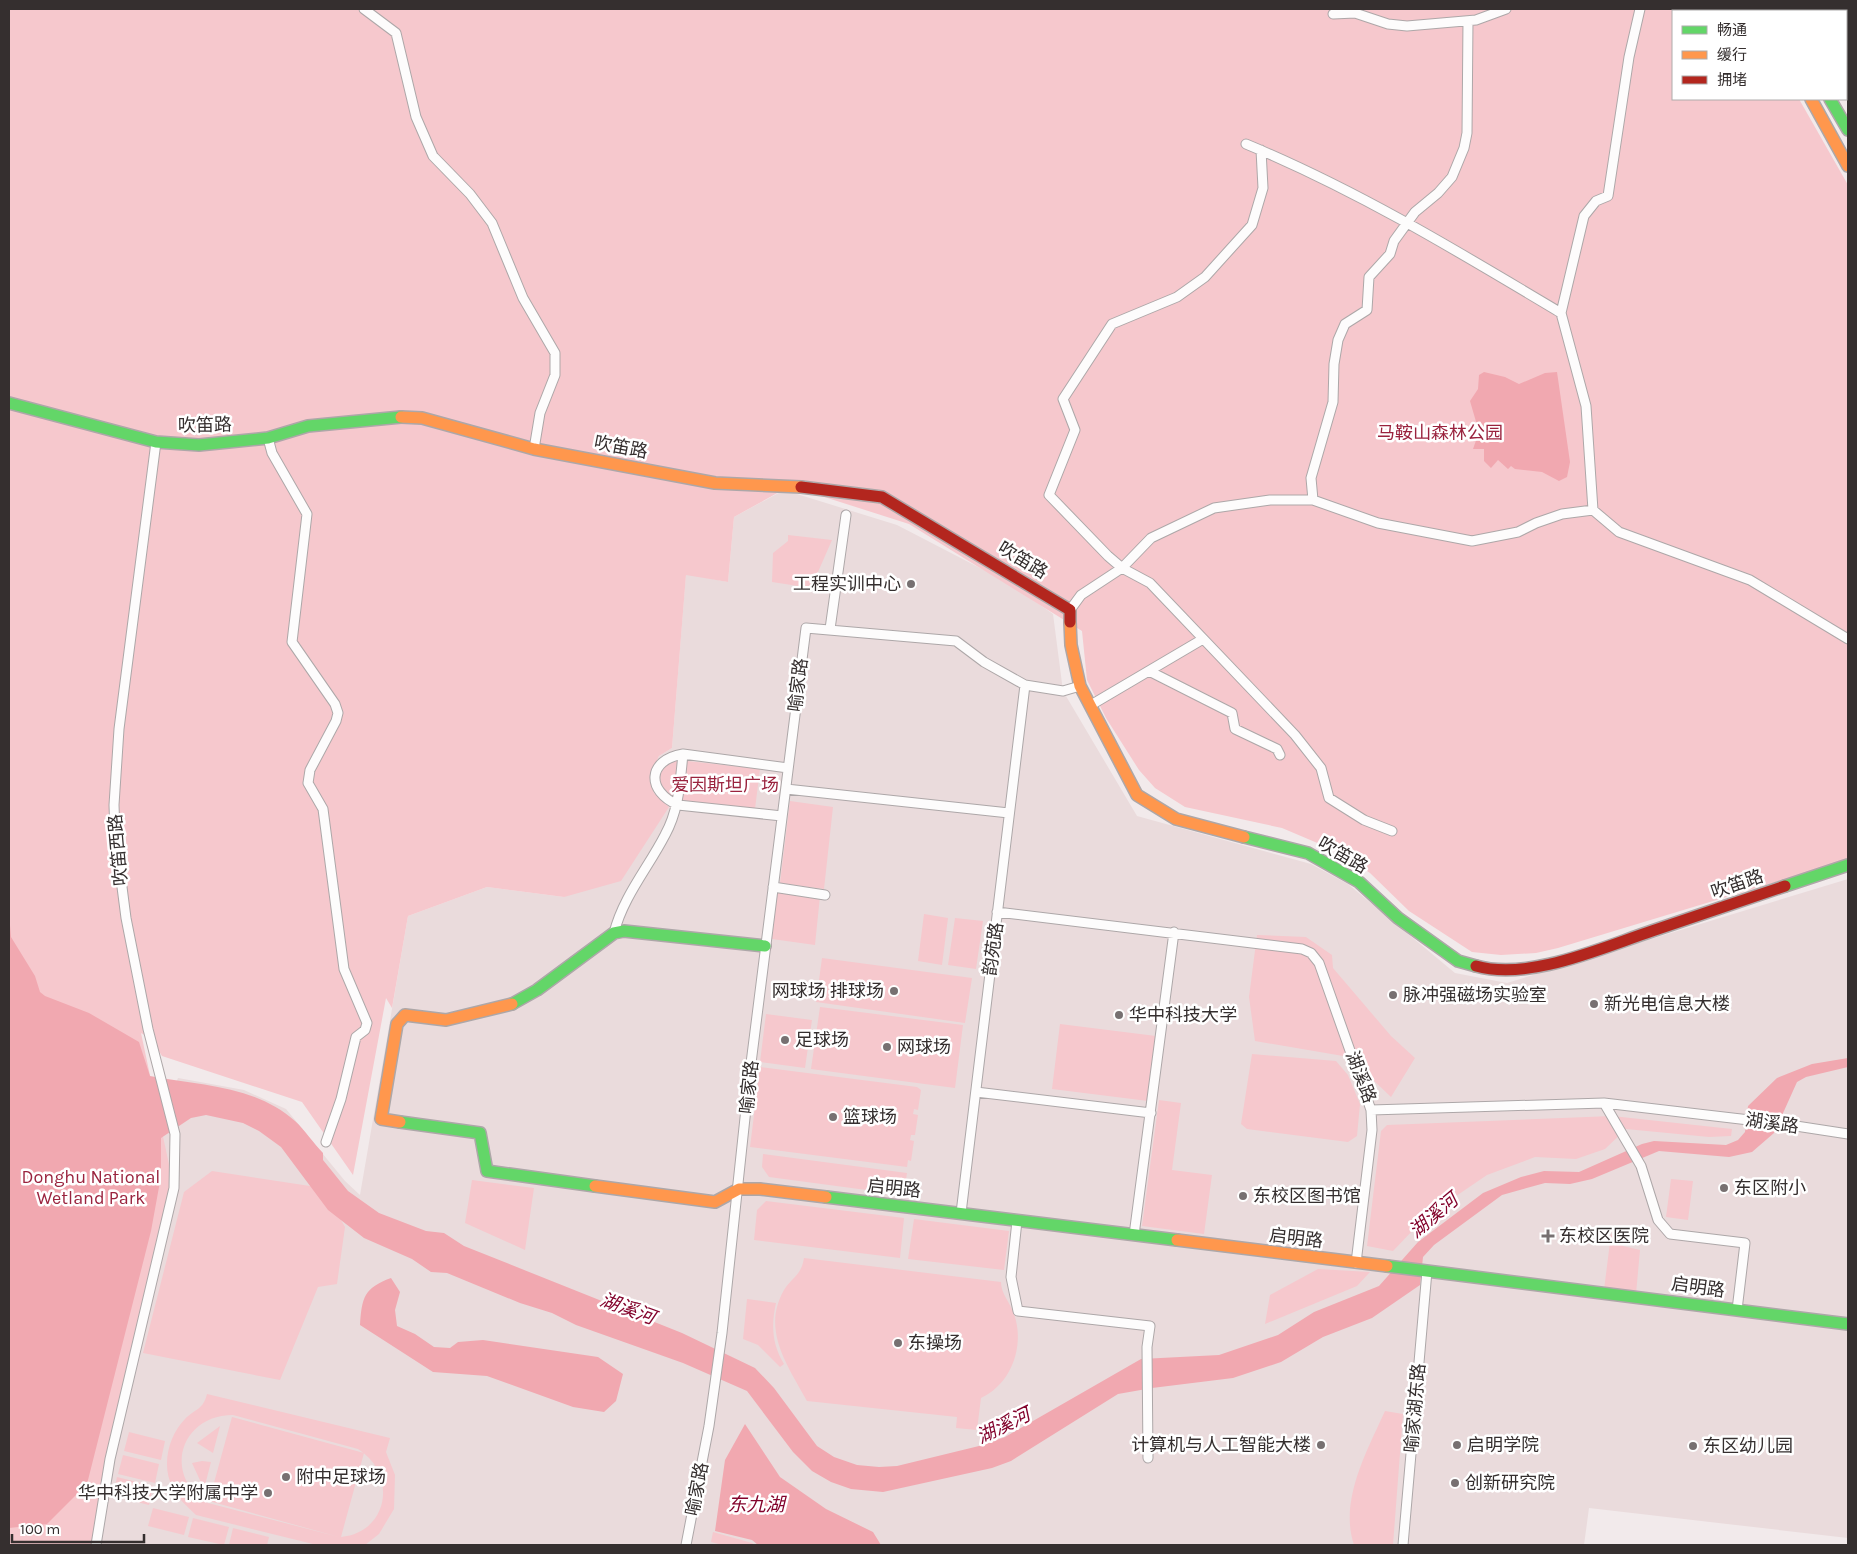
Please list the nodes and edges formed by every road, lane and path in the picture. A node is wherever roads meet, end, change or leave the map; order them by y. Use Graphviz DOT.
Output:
graph roads {
  1 [pos="364,9"];
  2 [pos="1506,9"];
  3 [pos="1640,9"];
  4 [pos="1333,14"];
  5 [pos="1468,21"];
  6 [pos="1812,100"];
  7 [pos="1831,100"];
  8 [pos="1848,130"];
  9 [pos="1246,144"];
  10 [pos="1261,150"];
  11 [pos="1848,166"];
  12 [pos="1408,222"];
  13 [pos="1561,313"];
  14 [pos="9,403"];
  15 [pos="268,438"];
  16 [pos="156,442"];
  17 [pos="534,449"];
  18 [pos="1314,500"];
  19 [pos="1593,510"];
  20 [pos="846,515"];
  21 [pos="1122,568"];
  22 [pos="1070,610"];
  23 [pos="830,629"];
  24 [pos="1203,639"];
  25 [pos="1848,639"];
  26 [pos="1149,671"];
  27 [pos="1025,686"];
  28 [pos="1080,686"];
  29 [pos="1091,705"];
  30 [pos="683,754"];
  31 [pos="1280,754"];
  32 [pos="788,768"];
  33 [pos="786,789"];
  34 [pos="678,805"];
  35 [pos="1009,813"];
  36 [pos="782,816"];
  37 [pos="1392,831"];
  38 [pos="1848,865"];
  39 [pos="774,887"];
  40 [pos="825,894"];
  41 [pos="998,912"];
  42 [pos="1174,932"];
  43 [pos="614,933"];
  44 [pos="766,946"];
  45 [pos="976,1092"];
  46 [pos="1604,1103"];
  47 [pos="1371,1110"];
  48 [pos="1151,1113"];
  49 [pos="1848,1134"];
  50 [pos="326,1142"];
  51 [pos="738,1189"];
  52 [pos="961,1213"];
  53 [pos="1017,1221"];
  54 [pos="1134,1235"];
  55 [pos="1356,1263"];
  56 [pos="1426,1271"];
  57 [pos="1737,1310"];
  58 [pos="1848,1324"];
  59 [pos="1148,1458"];
  60 [pos="96,1545"];
  61 [pos="686,1545"];
  62 [pos="1403,1545"];
  1 -- 17 [label="street"];
  2 -- 5 [label="street"];
  3 -- 13 [label="street"];
  4 -- 5 [label="street"];
  5 -- 12 [label="street"];
  6 -- 11 [label="main road"];
  7 -- 8 [label="main road"];
  9 -- 10 [label="street"];
  10 -- 12 [label="street"];
  10 -- 21 [label="street"];
  12 -- 13 [label="street"];
  12 -- 18 [label="street"];
  13 -- 19 [label="street"];
  14 -- 16 [label="main road, 吹笛路"];
  15 -- 16 [label="main road, 吹笛路"];
  15 -- 17 [label="main road, 吹笛路"];
  15 -- 50 [label="street"];
  16 -- 60 [label="street, 吹笛西路"];
  17 -- 22 [label="main road, 吹笛路"];
  18 -- 19 [label="street"];
  18 -- 21 [label="street"];
  19 -- 25 [label="street"];
  20 -- 23 [label="street"];
  21 -- 22 [label="street"];
  21 -- 24 [label="street"];
  22 -- 28 [label="main road, 吹笛路"];
  23 -- 27 [label="street"];
  23 -- 32 [label="street, 喻家路"];
  24 -- 26 [label="street"];
  24 -- 37 [label="street"];
  26 -- 29 [label="street"];
  26 -- 31 [label="street"];
  27 -- 28 [label="street"];
  27 -- 35 [label="street, 韵苑路"];
  28 -- 29 [label="main road, 吹笛路"];
  29 -- 38 [label="main road, 吹笛路"];
  30 -- 32 [label="street"];
  30 -- 34 [label="street"];
  30 -- 34 [label="street"];
  32 -- 33 [label="street, 喻家路"];
  33 -- 35 [label="street"];
  33 -- 36 [label="street, 喻家路"];
  34 -- 36 [label="street"];
  34 -- 43 [label="street"];
  35 -- 41 [label="street, 韵苑路"];
  36 -- 39 [label="street, 喻家路"];
  39 -- 40 [label="street"];
  39 -- 44 [label="street, 喻家路"];
  41 -- 42 [label="street, 湖溪路"];
  41 -- 45 [label="street, 韵苑路"];
  42 -- 47 [label="street, 湖溪路"];
  42 -- 48 [label="street"];
  43 -- 44 [label="main road"];
  43 -- 51 [label="main road"];
  44 -- 51 [label="street, 喻家路"];
  45 -- 48 [label="street"];
  45 -- 52 [label="street, 韵苑路"];
  46 -- 47 [label="street, 湖溪路"];
  46 -- 49 [label="street, 湖溪路"];
  46 -- 57 [label="street"];
  47 -- 55 [label="street"];
  48 -- 54 [label="street"];
  51 -- 52 [label="main road, 启明路"];
  51 -- 61 [label="street, 喻家路"];
  52 -- 53 [label="main road, 启明路"];
  53 -- 54 [label="main road, 启明路"];
  53 -- 59 [label="street"];
  54 -- 55 [label="main road, 启明路"];
  55 -- 56 [label="main road, 启明路"];
  56 -- 57 [label="main road, 启明路"];
  56 -- 62 [label="street, 喻家湖东路"];
  57 -- 58 [label="main road, 启明路"];
}
